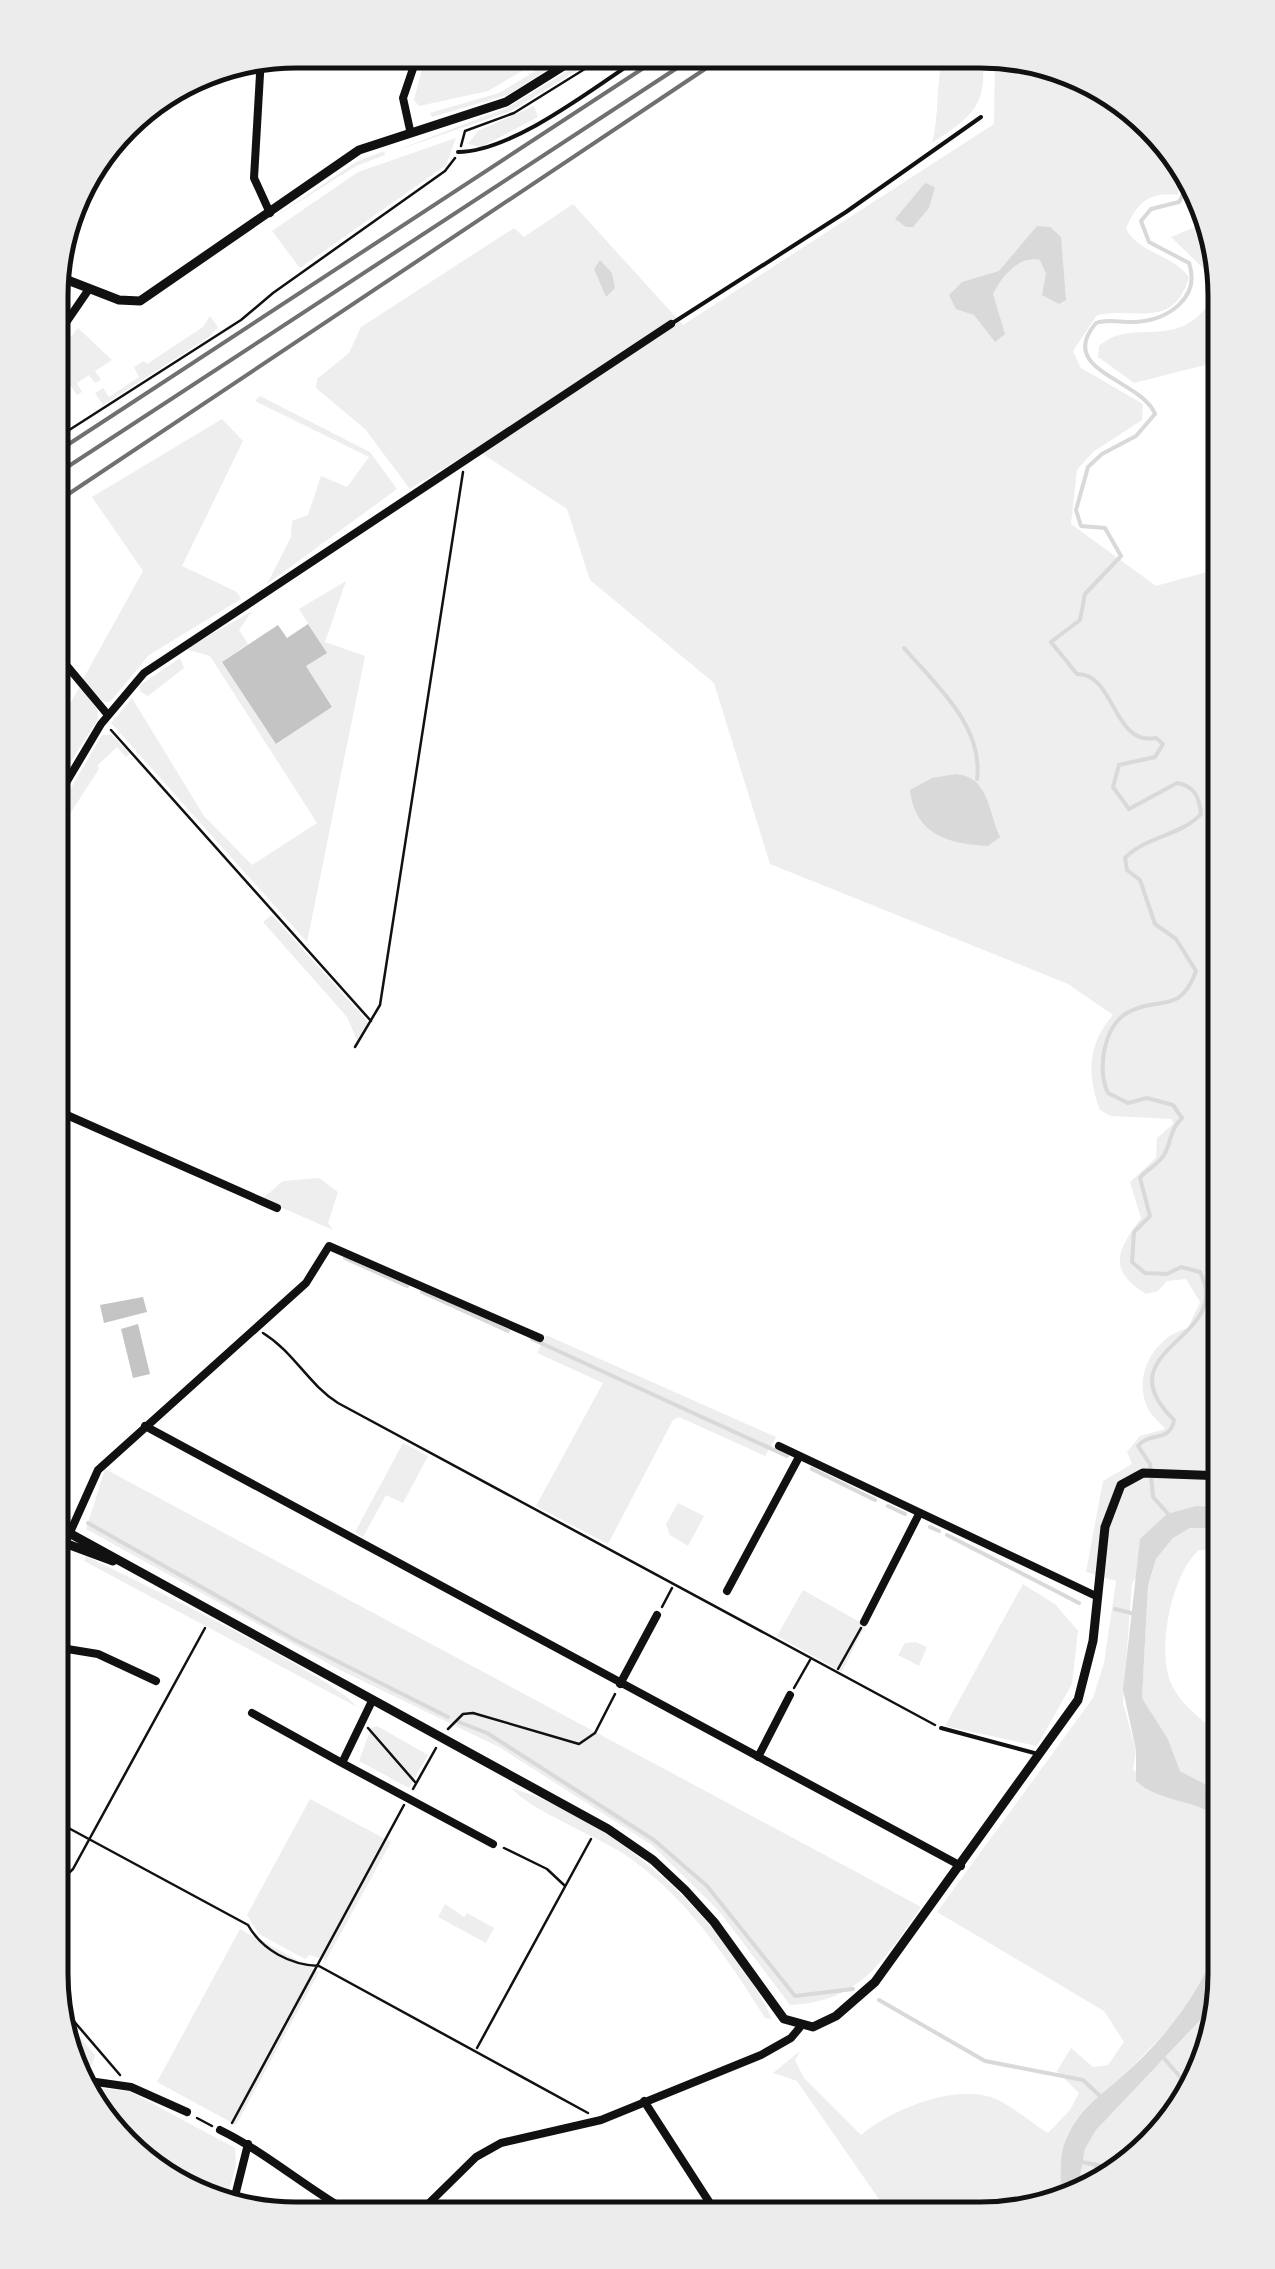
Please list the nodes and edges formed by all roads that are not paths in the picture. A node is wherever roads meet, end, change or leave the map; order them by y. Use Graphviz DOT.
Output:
graph roads {
  1 [pos="413,68"];
  2 [pos="560,68"];
  3 [pos="623,68"];
  4 [pos="259,70"];
  5 [pos="980,116"];
  6 [pos="410,130"];
  7 [pos="458,152"];
  8 [pos="270,213"];
  9 [pos="69,281"];
  10 [pos="89,289"];
  11 [pos="68,320"];
  12 [pos="671,324"];
  13 [pos="68,667"];
  14 [pos="108,715"];
  15 [pos="68,780"];
  16 [pos="68,1116"];
  17 [pos="277,1208"];
  18 [pos="540,1338"];
  19 [pos="145,1426"];
  20 [pos="779,1446"];
  21 [pos="799,1457"];
  22 [pos="1207,1475"];
  23 [pos="919,1514"];
  24 [pos="70,1530"];
  25 [pos="68,1534"];
  26 [pos="68,1545"];
  27 [pos="125,1566"];
  28 [pos="727,1591"];
  29 [pos="1096,1596"];
  30 [pos="657,1616"];
  31 [pos="864,1622"];
  32 [pos="68,1647"];
  33 [pos="156,1681"];
  34 [pos="620,1684"];
  35 [pos="790,1695"];
  36 [pos="372,1701"];
  37 [pos="252,1713"];
  38 [pos="941,1728"];
  39 [pos="1042,1755"];
  40 [pos="758,1757"];
  41 [pos="342,1763"];
  42 [pos="493,1844"];
  43 [pos="961,1866"];
  44 [pos="801,2026"];
  45 [pos="95,2082"];
  46 [pos="644,2100"];
  47 [pos="187,2112"];
  48 [pos="223,2131"];
  49 [pos="248,2144"];
  50 [pos="236,2194"];
  51 [pos="335,2202"];
  52 [pos="430,2202"];
  53 [pos="709,2202"];
  1 -- 6 [label="street"];
  2 -- 6 [label="street"];
  3 -- 7 [label="lane"];
  4 -- 8 [label="street"];
  5 -- 12 [label="lane"];
  6 -- 8 [label="street"];
  8 -- 10 [label="street"];
  9 -- 10 [label="street"];
  10 -- 11 [label="street"];
  12 -- 14 [label="street"];
  13 -- 14 [label="street"];
  14 -- 15 [label="street"];
  16 -- 17 [label="street"];
  18 -- 19 [label="street"];
  19 -- 24 [label="street"];
  19 -- 34 [label="street"];
  20 -- 21 [label="street"];
  21 -- 23 [label="street"];
  21 -- 28 [label="street"];
  22 -- 29 [label="street"];
  23 -- 29 [label="street"];
  23 -- 31 [label="street"];
  24 -- 25 [label="street"];
  24 -- 27 [label="street"];
  26 -- 27 [label="street"];
  27 -- 36 [label="street"];
  29 -- 39 [label="street"];
  30 -- 34 [label="street"];
  32 -- 33 [label="street"];
  34 -- 40 [label="street"];
  35 -- 40 [label="street"];
  36 -- 41 [label="street"];
  36 -- 44 [label="street"];
  37 -- 41 [label="street"];
  38 -- 39 [label="lane"];
  39 -- 43 [label="street"];
  40 -- 43 [label="street"];
  41 -- 42 [label="street"];
  43 -- 44 [label="street"];
  44 -- 46 [label="street"];
  45 -- 47 [label="street"];
  46 -- 52 [label="street"];
  46 -- 53 [label="street"];
  48 -- 49 [label="street"];
  49 -- 50 [label="street"];
  49 -- 51 [label="street"];
}
